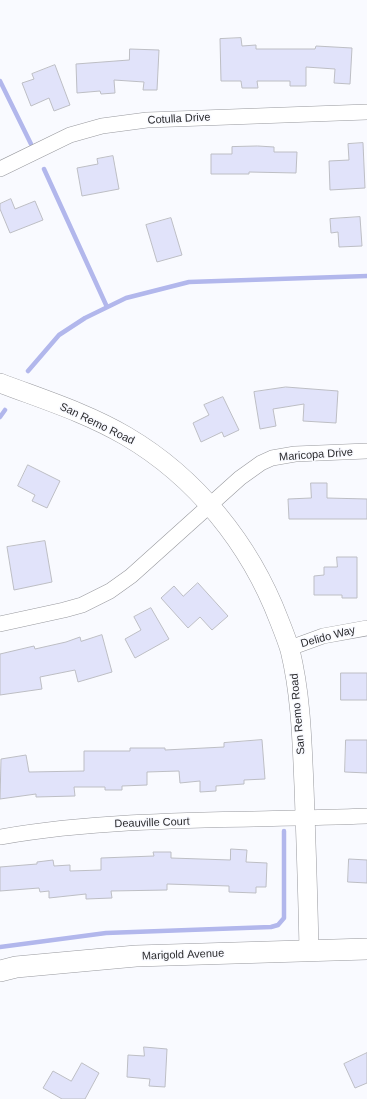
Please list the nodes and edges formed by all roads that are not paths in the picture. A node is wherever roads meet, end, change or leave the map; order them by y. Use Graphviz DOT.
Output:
graph roads {
  1 [pos="367,112"];
  2 [pos="0,169"];
  3 [pos="0,383"];
  4 [pos="367,451"];
  5 [pos="210,505"];
  6 [pos="0,624"];
  7 [pos="367,628"];
  8 [pos="290,648"];
  9 [pos="367,816"];
  10 [pos="305,818"];
  11 [pos="0,837"];
  12 [pos="367,949"];
  13 [pos="310,951"];
  14 [pos="0,971"];
  1 -- 2 [label="street, Cotulla Drive"];
  3 -- 5 [label="street, San Remo Road"];
  4 -- 5 [label="street, Maricopa Drive"];
  5 -- 6 [label="street"];
  5 -- 8 [label="street, San Remo Road"];
  7 -- 8 [label="street, Delido Way"];
  8 -- 10 [label="street, San Remo Road"];
  9 -- 10 [label="street"];
  10 -- 11 [label="street, Deauville Court"];
  10 -- 13 [label="street, San Remo Road"];
  12 -- 13 [label="main road, Marigold Avenue"];
  13 -- 14 [label="main road, Marigold Avenue"];
}
